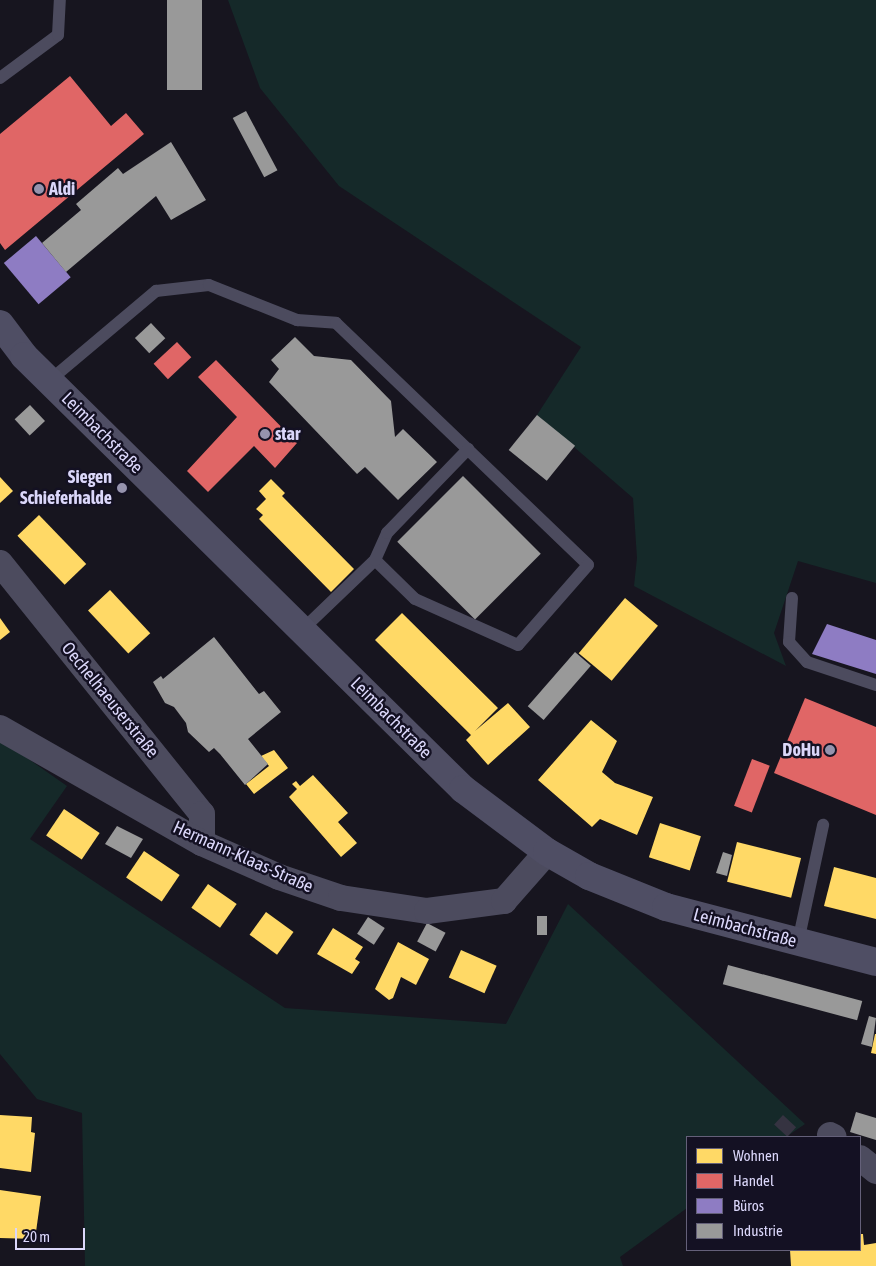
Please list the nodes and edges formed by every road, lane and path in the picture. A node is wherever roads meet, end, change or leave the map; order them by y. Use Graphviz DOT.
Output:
graph roads {
  1 [pos="60,0"];
  2 [pos="0,78"];
  3 [pos="0,324"];
  4 [pos="49,381"];
  5 [pos="468,449"];
  6 [pos="374,560"];
  7 [pos="0,563"];
  8 [pos="792,598"];
  9 [pos="302,630"];
  10 [pos="876,685"];
  11 [pos="0,728"];
  12 [pos="822,825"];
  13 [pos="202,843"];
  14 [pos="548,852"];
  15 [pos="798,942"];
  16 [pos="876,962"];
  17 [pos="861,1159"];
  18 [pos="876,1171"];
  1 -- 2 [label="lane"];
  3 -- 4 [label="main road, Leimbachstraße"];
  4 -- 5 [label="lane"];
  4 -- 9 [label="main road, Leimbachstraße"];
  5 -- 6 [label="lane"];
  5 -- 6 [label="lane"];
  6 -- 9 [label="lane"];
  7 -- 13 [label="street, Oechelhaeuserstraße"];
  8 -- 10 [label="lane"];
  9 -- 14 [label="main road, Leimbachstraße"];
  11 -- 13 [label="street, Hermann-Klaas-Straße"];
  12 -- 15 [label="lane"];
  13 -- 14 [label="street, Hermann-Klaas-Straße"];
  14 -- 15 [label="main road, Leimbachstraße"];
  15 -- 16 [label="main road, Leimbachstraße"];
  17 -- 18 [label="street"];
}
